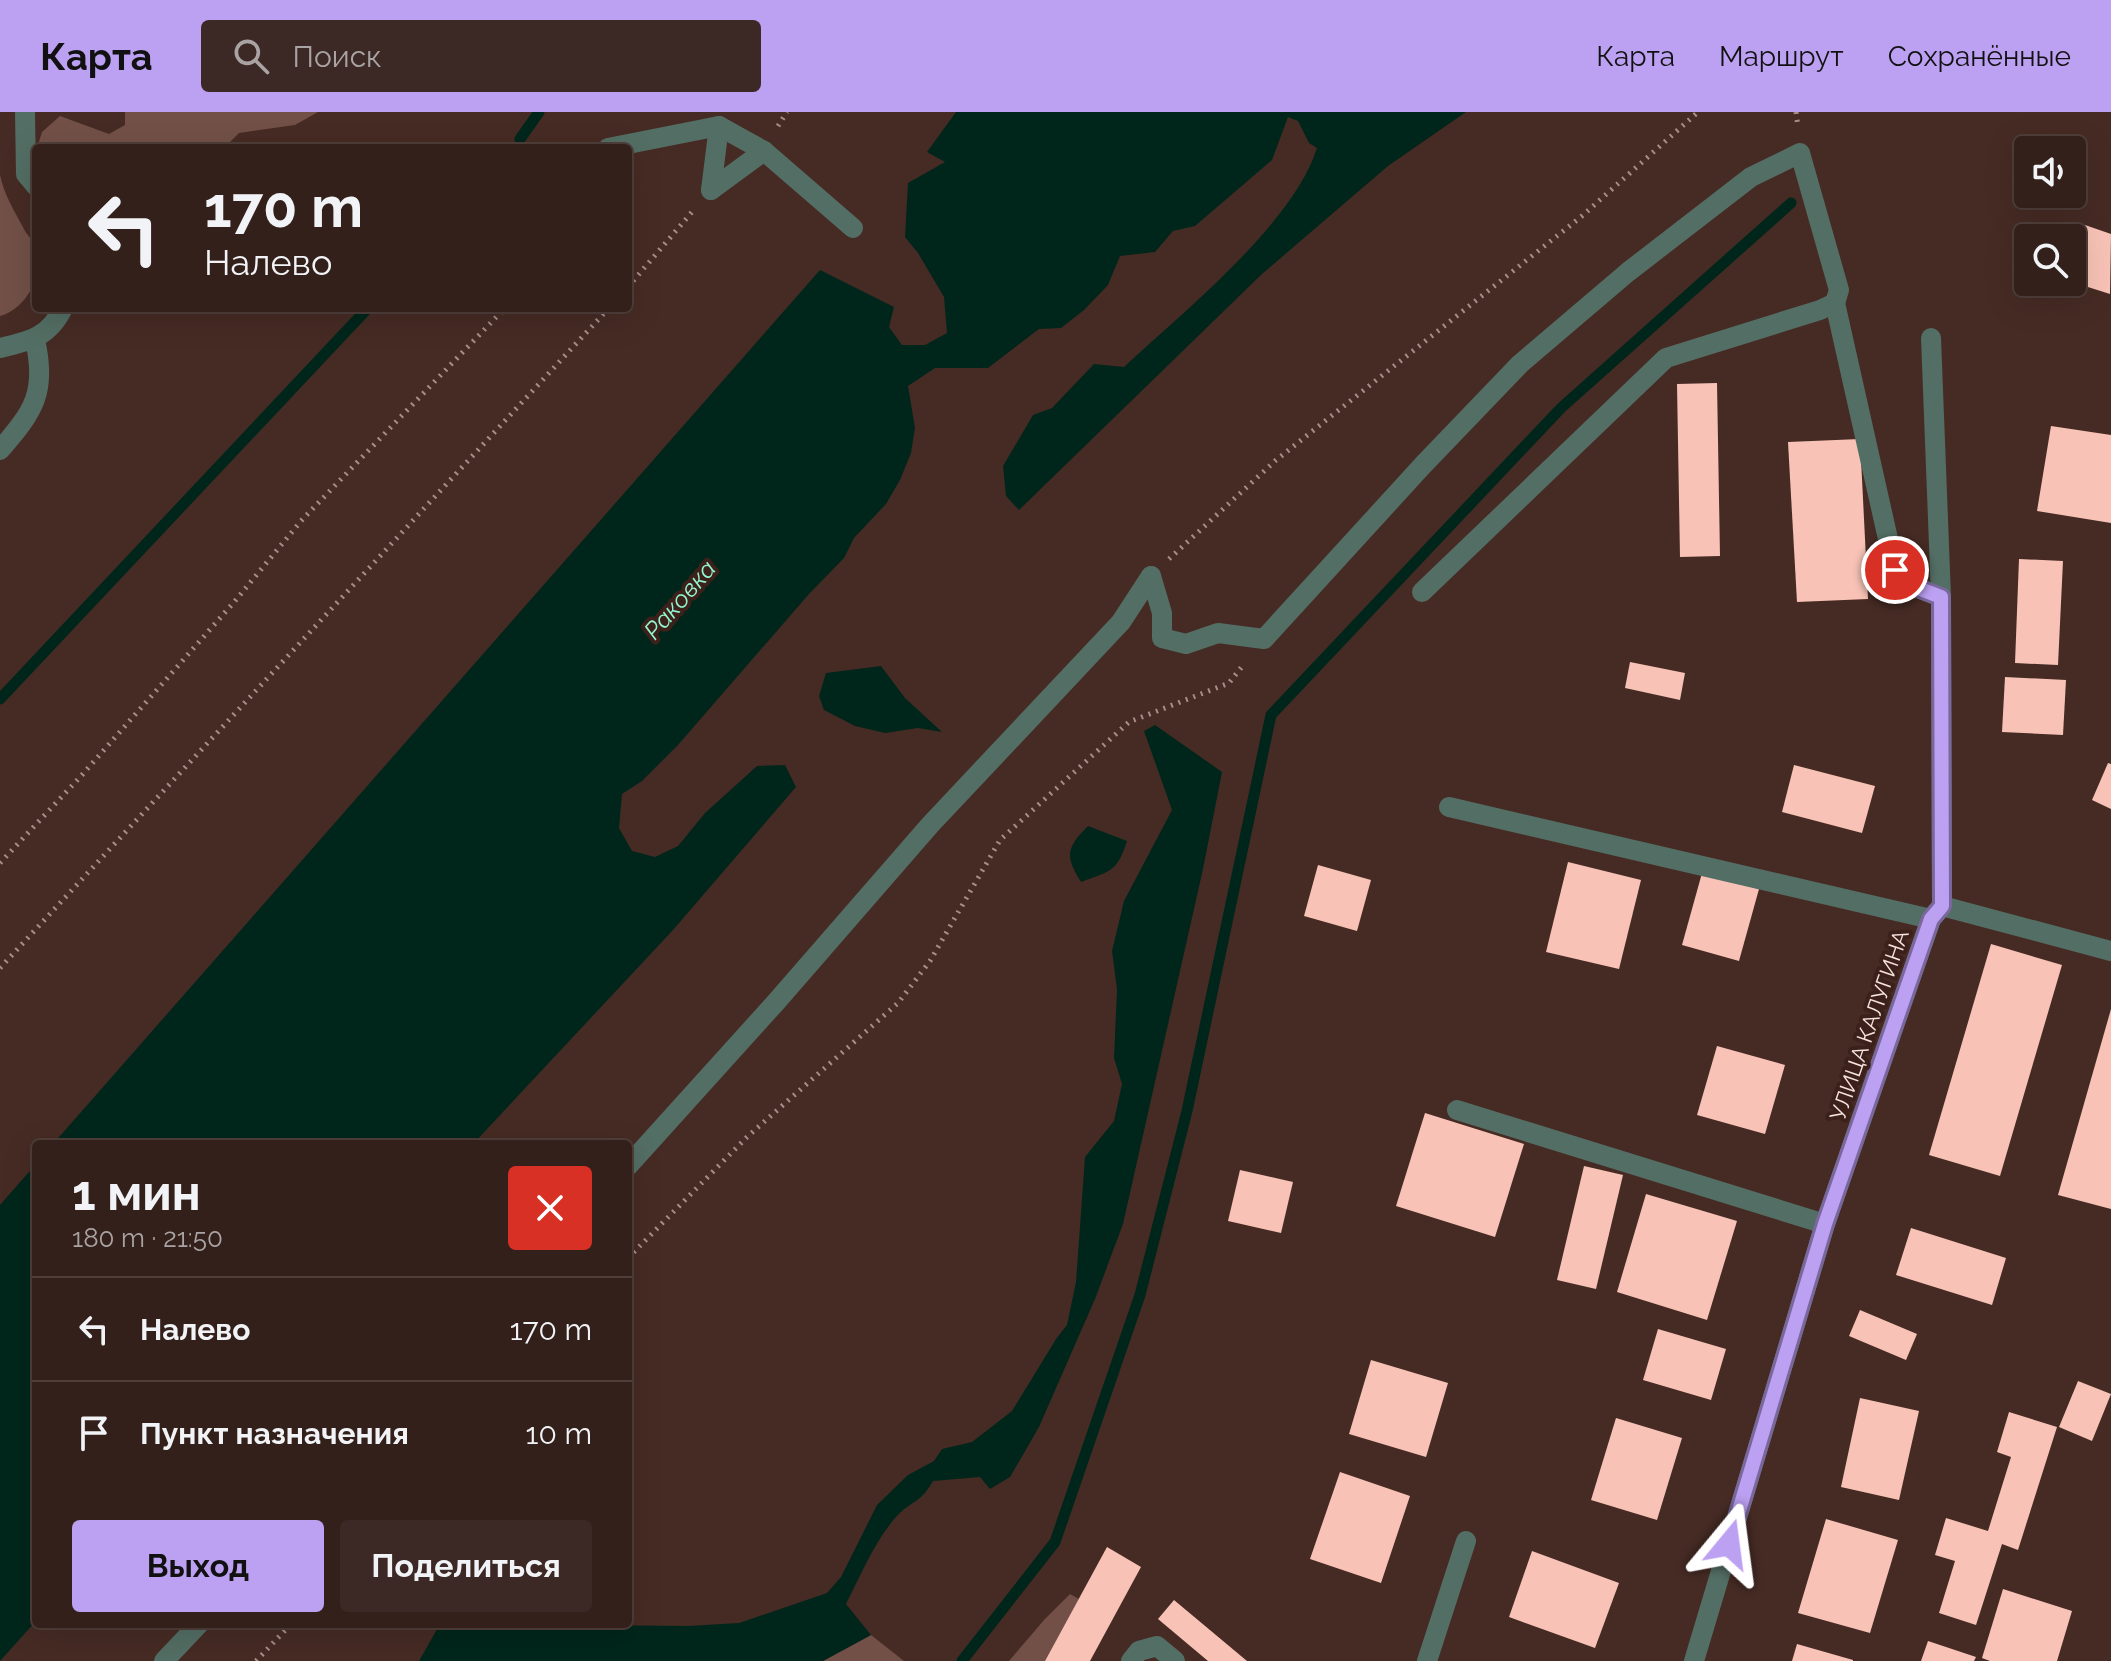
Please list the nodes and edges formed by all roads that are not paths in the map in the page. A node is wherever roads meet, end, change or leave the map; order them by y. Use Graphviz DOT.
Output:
graph roads {
  1 [pos="25,112"];
  2 [pos="719,126"];
  3 [pos="628,144"];
  4 [pos="764,151"];
  5 [pos="32,181"];
  6 [pos="853,228"];
  7 [pos="1835,303"];
  8 [pos="61,312"];
  9 [pos="1931,338"];
  10 [pos="35,340"];
  11 [pos="0,348"];
  12 [pos="0,450"];
  13 [pos="1422,592"];
  14 [pos="1941,597"];
  15 [pos="1449,807"];
  16 [pos="1937,912"];
  17 [pos="2111,951"];
  18 [pos="1457,1110"];
  19 [pos="632,1161"];
  20 [pos="1825,1224"];
  21 [pos="1466,1541"];
  22 [pos="195,1628"];
  23 [pos="164,1661"];
  24 [pos="1131,1661"];
  25 [pos="1175,1661"];
  26 [pos="1427,1661"];
  27 [pos="1694,1661"];
  1 -- 5 [label="street"];
  2 -- 3 [label="street"];
  2 -- 4 [label="street"];
  2 -- 4 [label="street"];
  4 -- 6 [label="street"];
  7 -- 13 [label="street"];
  7 -- 14 [label="street"];
  7 -- 19 [label="street"];
  8 -- 10 [label="street"];
  9 -- 14 [label="street, УЛИЦА КАЛУГИНА"];
  10 -- 11 [label="street"];
  10 -- 12 [label="street"];
  14 -- 16 [label="street, УЛИЦА КАЛУГИНА"];
  15 -- 16 [label="street"];
  16 -- 17 [label="street"];
  16 -- 20 [label="street, УЛИЦА КАЛУГИНА"];
  18 -- 20 [label="street"];
  20 -- 27 [label="street, УЛИЦА КАЛУГИНА"];
  21 -- 26 [label="street"];
  22 -- 23 [label="street"];
  24 -- 25 [label="street"];
}
